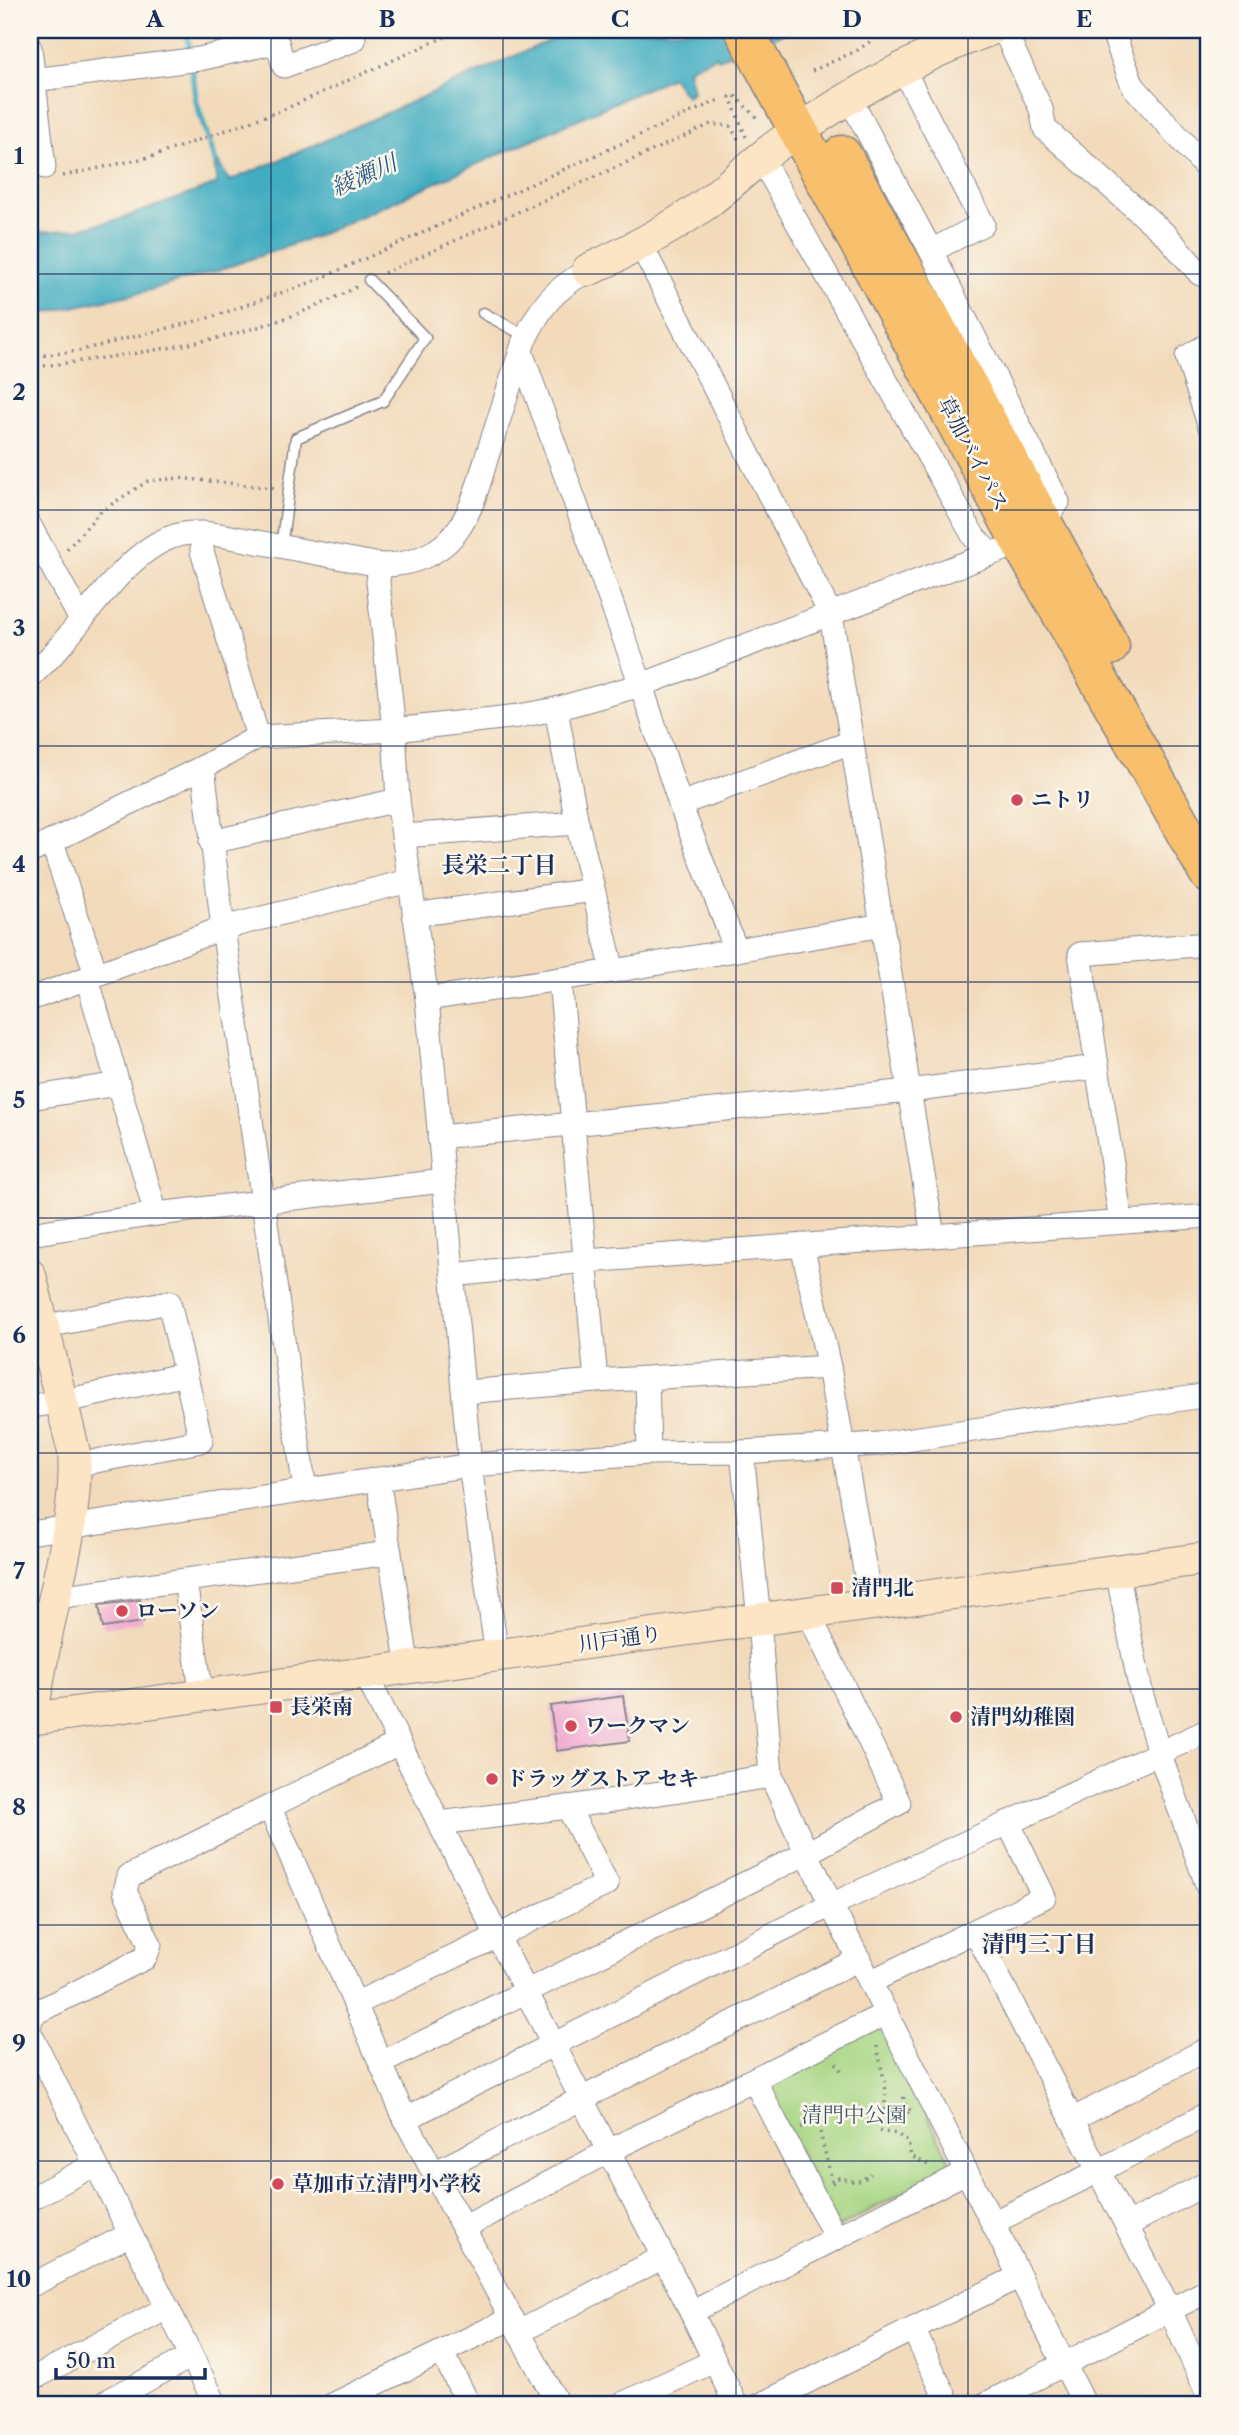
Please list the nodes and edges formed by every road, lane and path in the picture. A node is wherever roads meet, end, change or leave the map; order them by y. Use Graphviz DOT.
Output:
graph roads {
  1 [pos="352,30"];
  2 [pos="460,30"];
  3 [pos="744,30"];
  4 [pos="886,30"];
  5 [pos="989,30"];
  6 [pos="1004,30"];
  7 [pos="1112,30"];
  8 [pos="30,48"];
  9 [pos="785,56"];
  10 [pos="903,69"];
  11 [pos="34,80"];
  12 [pos="721,99"];
  13 [pos="758,107"];
  14 [pos="823,116"];
  15 [pos="755,163"];
  16 [pos="1209,171"];
  17 [pos="49,173"];
  18 [pos="641,245"];
  19 [pos="931,251"];
  20 [pos="1209,268"];
  21 [pos="588,270"];
  22 [pos="369,280"];
  23 [pos="483,313"];
  24 [pos="523,344"];
  25 [pos="1209,344"];
  26 [pos="30,357"];
  27 [pos="30,368"];
  28 [pos="1209,425"];
  29 [pos="289,489"];
  30 [pos="202,533"];
  31 [pos="32,536"];
  32 [pos="1018,540"];
  33 [pos="281,547"];
  34 [pos="380,565"];
  35 [pos="51,568"];
  36 [pos="831,615"];
  37 [pos="81,620"];
  38 [pos="30,677"];
  39 [pos="641,685"];
  40 [pos="556,709"];
  41 [pos="394,730"];
  42 [pos="258,737"];
  43 [pos="852,742"];
  44 [pos="203,767"];
  45 [pos="398,800"];
  46 [pos="680,804"];
  47 [pos="577,823"];
  48 [pos="1209,826"];
  49 [pos="403,836"];
  50 [pos="52,842"];
  51 [pos="211,842"];
  52 [pos="30,852"];
  53 [pos="1209,874"];
  54 [pos="409,881"];
  55 [pos="593,890"];
  56 [pos="414,915"];
  57 [pos="883,925"];
  58 [pos="223,928"];
  59 [pos="1209,944"];
  60 [pos="736,950"];
  61 [pos="613,971"];
  62 [pos="92,976"];
  63 [pos="560,979"];
  64 [pos="30,999"];
  65 [pos="427,999"];
  66 [pos="1097,1067"];
  67 [pos="118,1084"];
  68 [pos="909,1091"];
  69 [pos="30,1098"];
  70 [pos="574,1124"];
  71 [pos="439,1137"];
  72 [pos="443,1181"];
  73 [pos="262,1201"];
  74 [pos="156,1214"];
  75 [pos="1209,1216"];
  76 [pos="1121,1222"];
  77 [pos="30,1234"];
  78 [pos="933,1236"];
  79 [pos="802,1245"];
  80 [pos="586,1261"];
  81 [pos="30,1275"];
  82 [pos="453,1275"];
  83 [pos="42,1327"];
  84 [pos="829,1367"];
  85 [pos="186,1374"];
  86 [pos="647,1378"];
  87 [pos="596,1381"];
  88 [pos="465,1392"];
  89 [pos="1209,1395"];
  90 [pos="61,1402"];
  91 [pos="30,1406"];
  92 [pos="842,1446"];
  93 [pos="742,1452"];
  94 [pos="649,1453"];
  95 [pos="75,1465"];
  96 [pos="470,1465"];
  97 [pos="378,1479"];
  98 [pos="305,1490"];
  99 [pos="67,1529"];
  100 [pos="30,1534"];
  101 [pos="390,1553"];
  102 [pos="1209,1558"];
  103 [pos="1117,1571"];
  104 [pos="185,1581"];
  105 [pos="871,1604"];
  106 [pos="45,1612"];
  107 [pos="809,1614"];
  108 [pos="759,1620"];
  109 [pos="497,1656"];
  110 [pos="408,1668"];
  111 [pos="366,1675"];
  112 [pos="202,1697"];
  113 [pos="30,1719"];
  114 [pos="1209,1730"];
  115 [pos="398,1743"];
  116 [pos="1159,1752"];
  117 [pos="771,1776"];
  118 [pos="568,1807"];
  119 [pos="270,1808"];
  120 [pos="1009,1822"];
  121 [pos="439,1823"];
  122 [pos="807,1853"];
  123 [pos="1209,1890"];
  124 [pos="831,1905"];
  125 [pos="975,1931"];
  126 [pos="497,1935"];
  127 [pos="859,1959"];
  128 [pos="870,1982"];
  129 [pos="525,1991"];
  130 [pos="355,2004"];
  131 [pos="881,2017"];
  132 [pos="30,2023"];
  133 [pos="30,2034"];
  134 [pos="554,2044"];
  135 [pos="1209,2048"];
  136 [pos="381,2063"];
  137 [pos="882,2065"];
  138 [pos="891,2065"];
  139 [pos="754,2080"];
  140 [pos="905,2090"];
  141 [pos="582,2099"];
  142 [pos="908,2111"];
  143 [pos="884,2113"];
  144 [pos="1209,2113"];
  145 [pos="405,2119"];
  146 [pos="919,2119"];
  147 [pos="1072,2120"];
  148 [pos="817,2123"];
  149 [pos="883,2124"];
  150 [pos="792,2130"];
  151 [pos="878,2131"];
  152 [pos="820,2132"];
  153 [pos="609,2151"];
  154 [pos="939,2163"];
  155 [pos="94,2165"];
  156 [pos="935,2168"];
  157 [pos="1099,2171"];
  158 [pos="966,2172"];
  159 [pos="433,2173"];
  160 [pos="871,2174"];
  161 [pos="923,2175"];
  162 [pos="830,2182"];
  163 [pos="1209,2182"];
  164 [pos="835,2189"];
  165 [pos="30,2199"];
  166 [pos="992,2223"];
  167 [pos="1127,2225"];
  168 [pos="463,2228"];
  169 [pos="130,2234"];
  170 [pos="836,2238"];
  171 [pos="663,2257"];
  172 [pos="1020,2276"];
  173 [pos="30,2286"];
  174 [pos="1209,2290"];
  175 [pos="167,2308"];
  176 [pos="1170,2310"];
  177 [pos="691,2312"];
  178 [pos="515,2325"];
  179 [pos="913,2329"];
  180 [pos="442,2352"];
  181 [pos="190,2357"];
  182 [pos="714,2361"];
  183 [pos="1065,2364"];
  184 [pos="30,2379"];
  185 [pos="1209,2397"];
  186 [pos="100,2405"];
  187 [pos="216,2405"];
  188 [pos="332,2405"];
  189 [pos="469,2405"];
  190 [pos="558,2405"];
  191 [pos="620,2405"];
  192 [pos="736,2405"];
  193 [pos="760,2405"];
  194 [pos="948,2405"];
  195 [pos="984,2405"];
  196 [pos="1085,2405"];
  1 -- 11 [label="street"];
  2 -- 17 [label="path"];
  3 -- 9 [label="highway, 草加バイパス"];
  4 -- 9 [label="path"];
  5 -- 10 [label="street"];
  6 -- 20 [label="street"];
  7 -- 16 [label="street"];
  8 -- 11 [label="street"];
  9 -- 14 [label="highway, 草加バイパス"];
  10 -- 14 [label="street"];
  10 -- 19 [label="street"];
  11 -- 17 [label="street"];
  12 -- 26 [label="path"];
  13 -- 15 [label="path"];
  14 -- 15 [label="street"];
  14 -- 19 [label="street"];
  14 -- 32 [label="highway, 草加バイパス"];
  15 -- 18 [label="street"];
  15 -- 22 [label="path"];
  15 -- 32 [label="street"];
  18 -- 21 [label="street"];
  18 -- 36 [label="street"];
  19 -- 32 [label="street"];
  21 -- 24 [label="street"];
  22 -- 27 [label="path"];
  22 -- 29 [label="lane"];
  23 -- 24 [label="lane"];
  24 -- 34 [label="street"];
  24 -- 39 [label="street"];
  25 -- 28 [label="street"];
  29 -- 33 [label="lane"];
  29 -- 35 [label="path"];
  30 -- 33 [label="street"];
  30 -- 37 [label="street"];
  30 -- 42 [label="street"];
  31 -- 35 [label="street"];
  32 -- 36 [label="street"];
  32 -- 48 [label="highway, 草加バイパス"];
  32 -- 53 [label="highway, 草加バイパス"];
  33 -- 34 [label="street"];
  34 -- 41 [label="street"];
  35 -- 37 [label="street"];
  36 -- 39 [label="street"];
  36 -- 43 [label="street"];
  37 -- 38 [label="street"];
  39 -- 40 [label="street"];
  39 -- 46 [label="street"];
  40 -- 41 [label="street"];
  40 -- 47 [label="street"];
  41 -- 42 [label="street"];
  41 -- 45 [label="street"];
  42 -- 44 [label="street"];
  43 -- 46 [label="street"];
  43 -- 57 [label="street"];
  44 -- 50 [label="street"];
  44 -- 51 [label="street"];
  45 -- 49 [label="street"];
  45 -- 51 [label="street"];
  46 -- 60 [label="street"];
  47 -- 49 [label="street"];
  47 -- 55 [label="street"];
  49 -- 54 [label="street"];
  50 -- 52 [label="street"];
  50 -- 62 [label="street"];
  51 -- 58 [label="street"];
  54 -- 56 [label="street"];
  54 -- 58 [label="street"];
  55 -- 56 [label="street"];
  55 -- 61 [label="street"];
  56 -- 65 [label="street"];
  57 -- 60 [label="street"];
  57 -- 68 [label="street"];
  58 -- 62 [label="street"];
  58 -- 73 [label="street"];
  59 -- 66 [label="street"];
  60 -- 61 [label="street"];
  61 -- 63 [label="street"];
  62 -- 64 [label="street"];
  62 -- 67 [label="street"];
  63 -- 65 [label="street"];
  63 -- 70 [label="street"];
  65 -- 71 [label="street"];
  66 -- 68 [label="street"];
  66 -- 76 [label="street"];
  67 -- 69 [label="street"];
  67 -- 74 [label="street"];
  68 -- 70 [label="street"];
  68 -- 78 [label="street"];
  70 -- 71 [label="street"];
  70 -- 80 [label="street"];
  71 -- 72 [label="street"];
  72 -- 73 [label="street"];
  72 -- 82 [label="street"];
  73 -- 74 [label="street"];
  73 -- 98 [label="street"];
  74 -- 77 [label="street"];
  75 -- 76 [label="street"];
  76 -- 78 [label="street"];
  78 -- 79 [label="street"];
  79 -- 80 [label="street"];
  79 -- 84 [label="street"];
  80 -- 82 [label="street"];
  80 -- 87 [label="street"];
  81 -- 83 [label="street"];
  82 -- 88 [label="street"];
  83 -- 85 [label="street"];
  83 -- 90 [label="street"];
  84 -- 86 [label="street"];
  84 -- 92 [label="street"];
  85 -- 90 [label="street"];
  85 -- 95 [label="street"];
  86 -- 87 [label="street"];
  86 -- 94 [label="street"];
  87 -- 88 [label="street"];
  88 -- 96 [label="street"];
  89 -- 92 [label="street"];
  90 -- 91 [label="street"];
  90 -- 95 [label="street"];
  92 -- 93 [label="street"];
  92 -- 105 [label="street"];
  93 -- 94 [label="street"];
  93 -- 108 [label="street"];
  94 -- 96 [label="street"];
  95 -- 99 [label="street"];
  96 -- 97 [label="street"];
  96 -- 109 [label="street"];
  97 -- 98 [label="street"];
  97 -- 101 [label="street"];
  98 -- 99 [label="street"];
  99 -- 100 [label="street"];
  99 -- 106 [label="street"];
  101 -- 104 [label="street"];
  101 -- 110 [label="street"];
  102 -- 103 [label="street, 川戸通り"];
  103 -- 105 [label="street, 川戸通り"];
  103 -- 116 [label="street"];
  104 -- 106 [label="street"];
  104 -- 112 [label="street"];
  105 -- 107 [label="street, 川戸通り"];
  106 -- 113 [label="street"];
  107 -- 108 [label="street, 川戸通り"];
  107 -- 122 [label="street"];
  108 -- 109 [label="street, 川戸通り"];
  108 -- 117 [label="street"];
  109 -- 110 [label="street, 川戸通り"];
  110 -- 111 [label="street, 川戸通り"];
  111 -- 112 [label="street, 川戸通り"];
  111 -- 115 [label="street"];
  112 -- 113 [label="street, 川戸通り"];
  114 -- 116 [label="street"];
  115 -- 119 [label="street"];
  115 -- 121 [label="street"];
  116 -- 120 [label="street"];
  116 -- 123 [label="street"];
  117 -- 118 [label="street"];
  117 -- 122 [label="street"];
  118 -- 121 [label="street"];
  118 -- 126 [label="street"];
  119 -- 130 [label="street"];
  119 -- 132 [label="street"];
  120 -- 124 [label="street"];
  120 -- 125 [label="street"];
  121 -- 126 [label="street"];
  122 -- 124 [label="street"];
  122 -- 129 [label="street"];
  124 -- 127 [label="street"];
  124 -- 134 [label="street"];
  125 -- 128 [label="street"];
  125 -- 147 [label="street"];
  126 -- 129 [label="street"];
  126 -- 130 [label="street"];
  127 -- 128 [label="street"];
  127 -- 141 [label="street"];
  128 -- 131 [label="street"];
  129 -- 134 [label="street"];
  129 -- 136 [label="street"];
  130 -- 136 [label="street"];
  131 -- 137 [label="path"];
  131 -- 139 [label="street"];
  131 -- 158 [label="street"];
  133 -- 155 [label="street"];
  134 -- 141 [label="street"];
  134 -- 145 [label="street"];
  135 -- 147 [label="street"];
  136 -- 145 [label="street"];
  137 -- 138 [label="path"];
  137 -- 143 [label="path"];
  139 -- 153 [label="street"];
  139 -- 170 [label="street"];
  140 -- 142 [label="path"];
  141 -- 153 [label="street"];
  141 -- 159 [label="street"];
  142 -- 146 [label="path"];
  142 -- 149 [label="path"];
  144 -- 157 [label="street"];
  145 -- 159 [label="street"];
  147 -- 157 [label="street"];
  148 -- 150 [label="path"];
  151 -- 156 [label="path"];
  152 -- 162 [label="path"];
  153 -- 168 [label="street"];
  153 -- 171 [label="street"];
  154 -- 156 [label="path"];
  155 -- 165 [label="street"];
  155 -- 169 [label="street"];
  156 -- 161 [label="path"];
  157 -- 166 [label="street"];
  157 -- 167 [label="street"];
  158 -- 166 [label="street"];
  158 -- 170 [label="street"];
  159 -- 168 [label="street"];
  160 -- 162 [label="path"];
  162 -- 164 [label="path"];
  163 -- 167 [label="street"];
  166 -- 172 [label="street"];
  167 -- 176 [label="street"];
  168 -- 178 [label="street"];
  169 -- 173 [label="street"];
  169 -- 175 [label="street"];
  170 -- 177 [label="street"];
  171 -- 177 [label="street"];
  171 -- 178 [label="street"];
  172 -- 179 [label="street"];
  172 -- 183 [label="street"];
  174 -- 176 [label="street"];
  175 -- 181 [label="street"];
  175 -- 184 [label="street"];
  176 -- 183 [label="street"];
  176 -- 185 [label="street"];
  177 -- 182 [label="street"];
  178 -- 180 [label="street"];
  178 -- 190 [label="street"];
  179 -- 193 [label="street"];
  179 -- 194 [label="street"];
  180 -- 188 [label="street"];
  180 -- 189 [label="street"];
  181 -- 186 [label="street"];
  181 -- 187 [label="street"];
  182 -- 191 [label="street"];
  182 -- 192 [label="street"];
  183 -- 195 [label="street"];
  183 -- 196 [label="street"];
}
